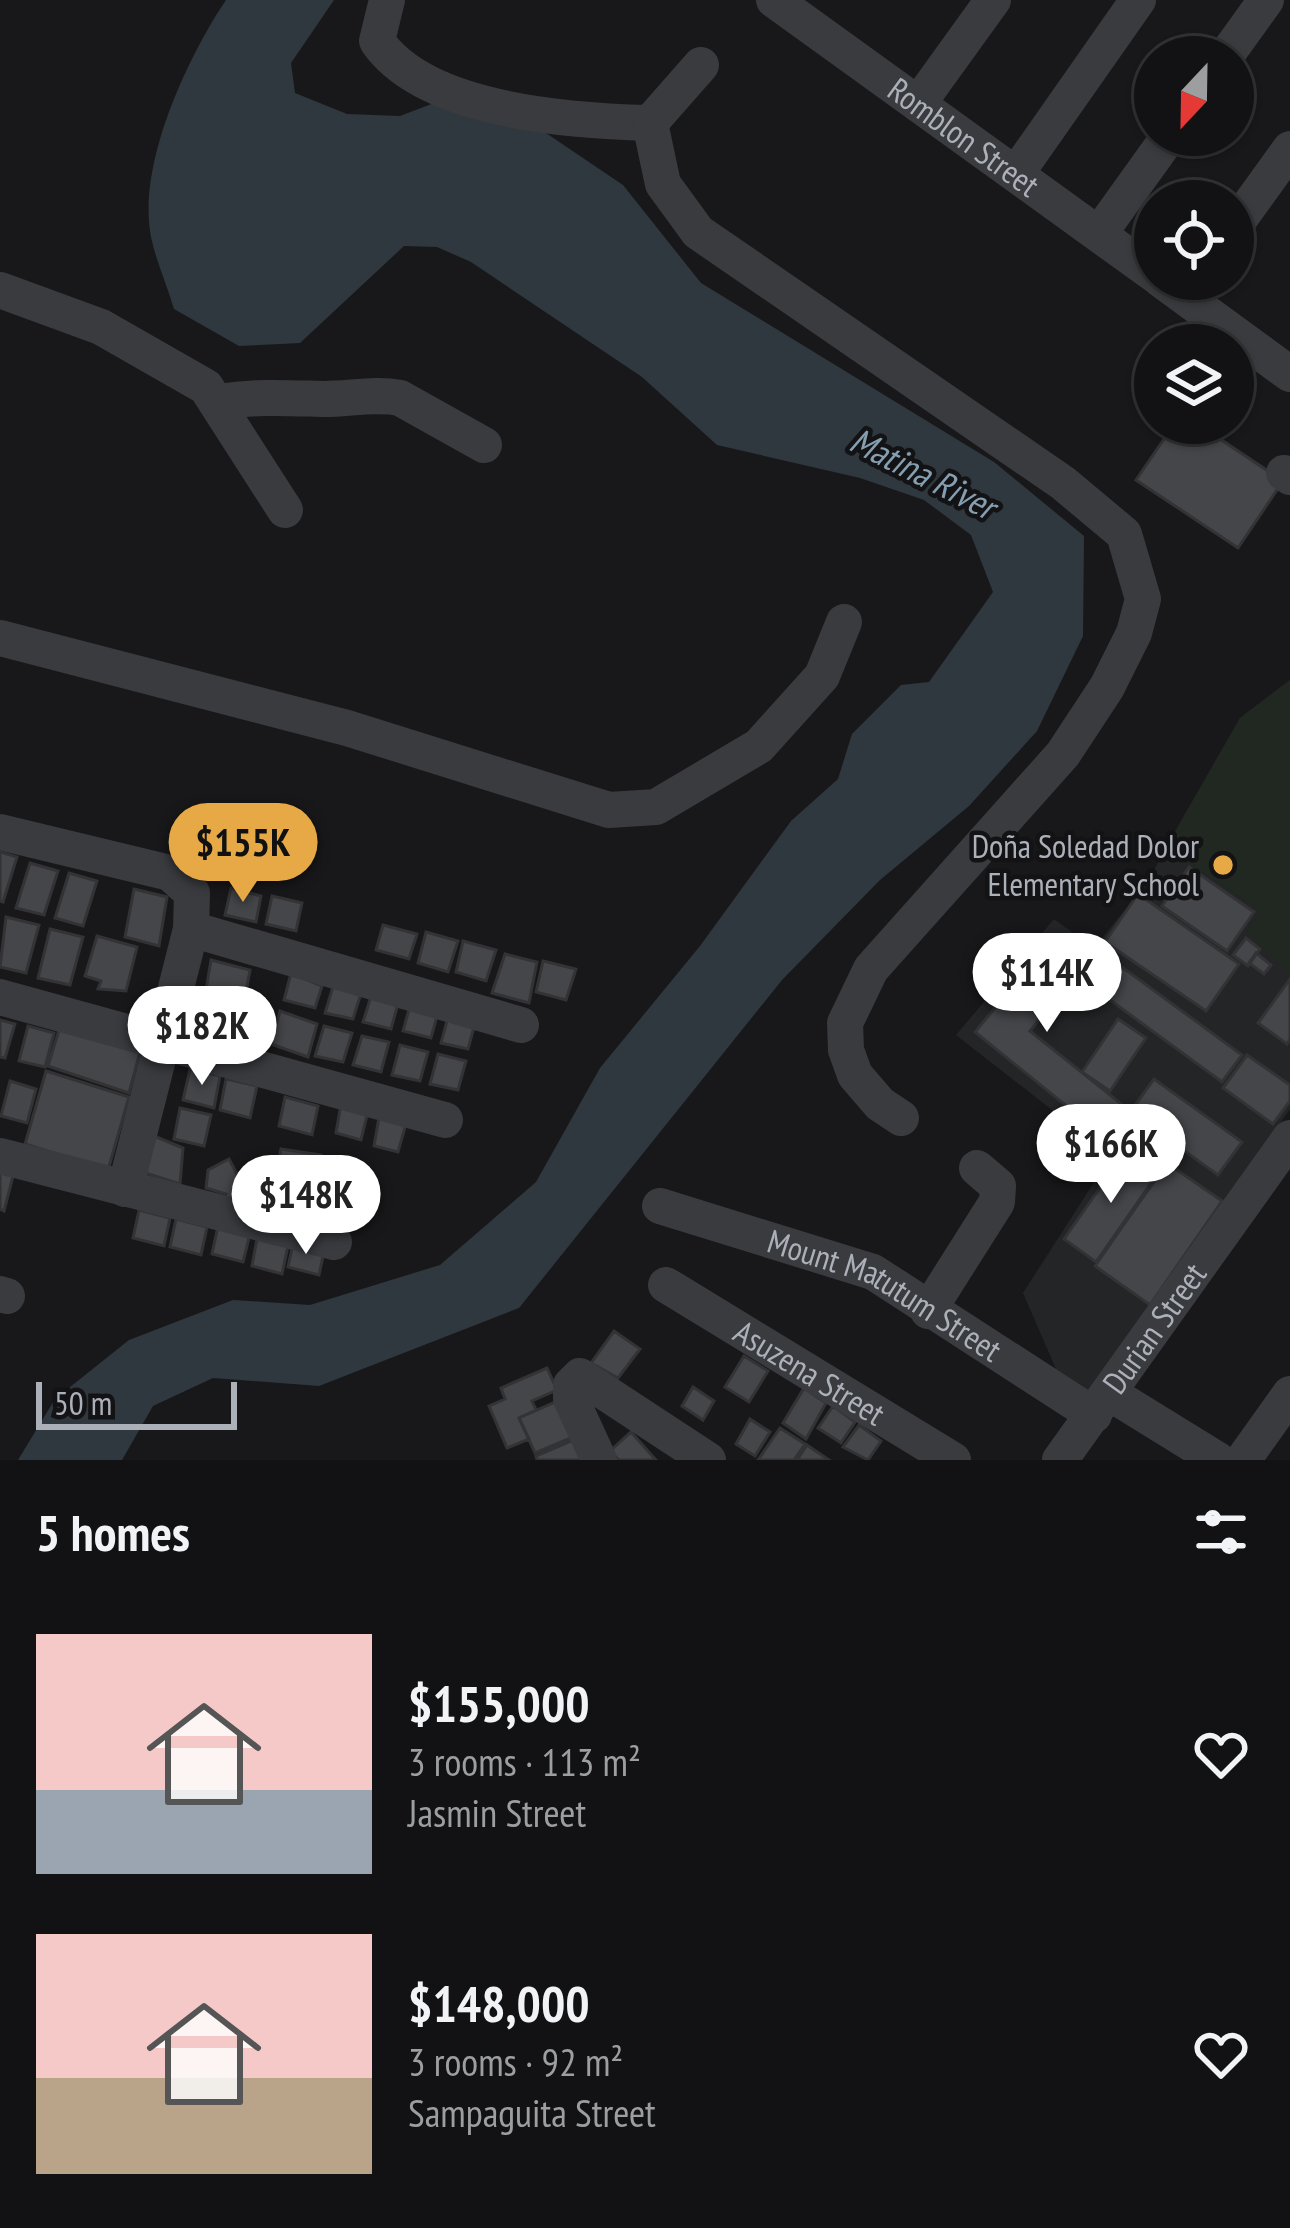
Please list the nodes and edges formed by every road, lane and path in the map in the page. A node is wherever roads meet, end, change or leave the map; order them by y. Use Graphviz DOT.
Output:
graph roads {
  1 [pos="387,0"];
  2 [pos="774,0"];
  3 [pos="947,0"];
  4 [pos="1138,0"];
  5 [pos="1266,0"];
  6 [pos="985,11"];
  7 [pos="1240,36"];
  8 [pos="701,65"];
  9 [pos="918,104"];
  10 [pos="650,123"];
  11 [pos="1290,149"];
  12 [pos="1154,156"];
  13 [pos="1016,174"];
  14 [pos="1254,199"];
  15 [pos="1099,234"];
  16 [pos="1134,256"];
  17 [pos="0,290"];
  18 [pos="1201,300"];
  19 [pos="1283,354"];
  20 [pos="219,402"];
  21 [pos="484,445"];
  22 [pos="286,510"];
  23 [pos="844,622"];
  24 [pos="0,638"];
  25 [pos="0,832"];
  26 [pos="191,929"];
  27 [pos="0,997"];
  28 [pos="521,1025"];
  29 [pos="163,1038"];
  30 [pos="901,1118"];
  31 [pos="446,1120"];
  32 [pos="1290,1138"];
  33 [pos="0,1156"];
  34 [pos="977,1168"];
  35 [pos="124,1189"];
  36 [pos="660,1206"];
  37 [pos="334,1242"];
  38 [pos="666,1285"];
  39 [pos="928,1311"];
  40 [pos="1290,1394"];
  41 [pos="1102,1404"];
  42 [pos="599,1460"];
  43 [pos="708,1460"];
  44 [pos="953,1460"];
  45 [pos="1060,1460"];
  46 [pos="1218,1460"];
  47 [pos="1243,1460"];
  1 -- 10 [label="street"];
  2 -- 9 [label="street, Romblon Street"];
  3 -- 6 [label="street"];
  4 -- 13 [label="street"];
  5 -- 7 [label="street"];
  6 -- 9 [label="street"];
  8 -- 10 [label="street"];
  9 -- 13 [label="street, Romblon Street"];
  10 -- 30 [label="street"];
  11 -- 14 [label="street"];
  12 -- 15 [label="street"];
  13 -- 15 [label="street, Romblon Street"];
  15 -- 16 [label="street, Romblon Street"];
  17 -- 20 [label="street"];
  18 -- 19 [label="street, Romblon Street"];
  20 -- 21 [label="street"];
  20 -- 22 [label="street"];
  23 -- 24 [label="street"];
  25 -- 26 [label="street"];
  26 -- 28 [label="street"];
  26 -- 29 [label="street"];
  27 -- 29 [label="street"];
  29 -- 31 [label="street"];
  29 -- 35 [label="street"];
  32 -- 41 [label="street, Durian Street"];
  33 -- 35 [label="street"];
  34 -- 39 [label="street"];
  35 -- 37 [label="street"];
  36 -- 39 [label="street, Mount Matutum Street"];
  38 -- 44 [label="street, Asuzena Street"];
  39 -- 41 [label="street, Mount Matutum Street"];
  40 -- 47 [label="street"];
  41 -- 45 [label="street, Durian Street"];
  41 -- 46 [label="street, Mount Matutum Street"];
  42 -- 43 [label="street"];
}
